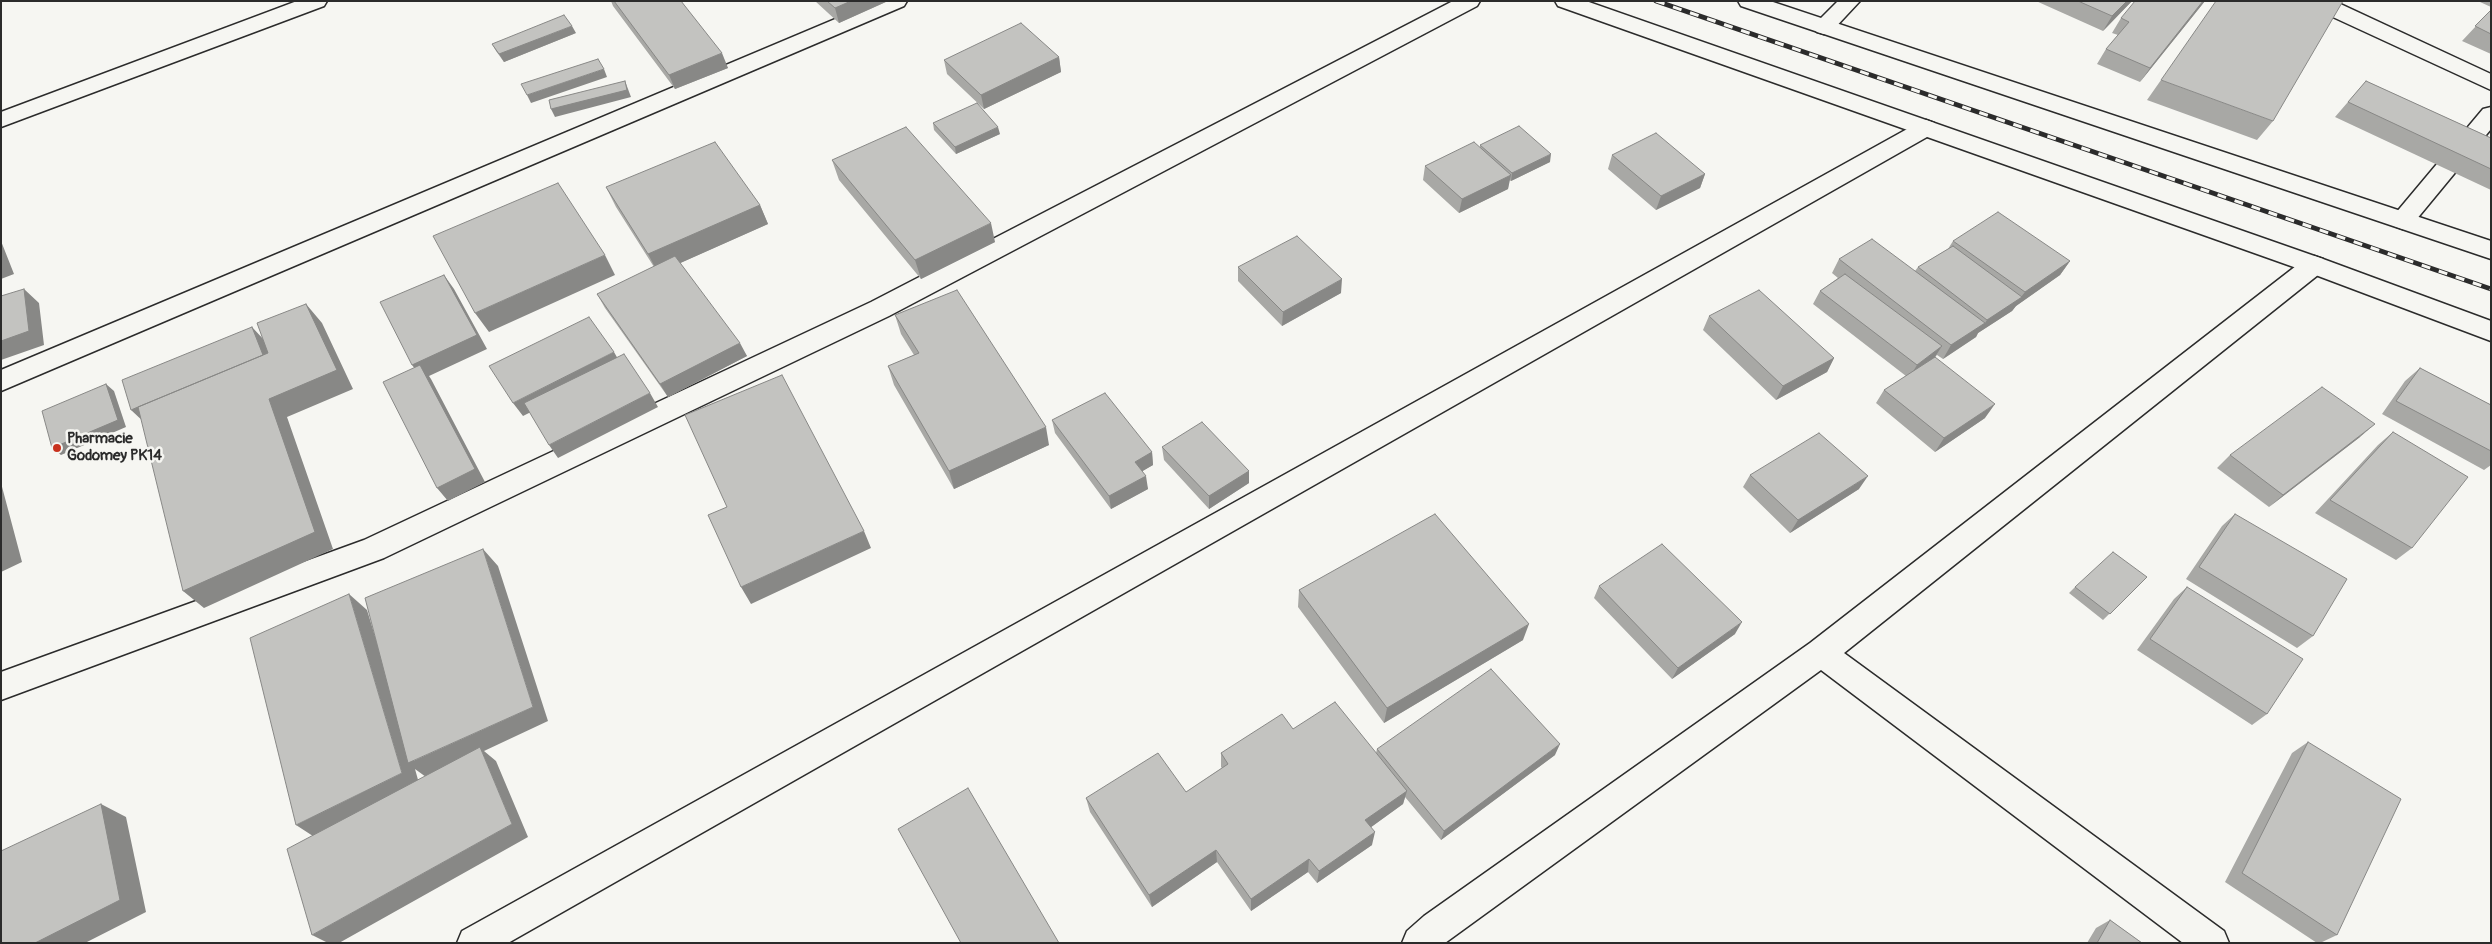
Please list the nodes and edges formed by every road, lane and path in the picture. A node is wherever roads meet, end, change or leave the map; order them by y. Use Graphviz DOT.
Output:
graph roads {
  1 [pos="317,1"];
  2 [pos="897,1"];
  3 [pos="1470,1"];
  4 [pos="1565,1"];
  5 [pos="1748,1"];
  6 [pos="1850,1"];
  7 [pos="2316,1"];
  8 [pos="1824,27"];
  9 [pos="2491,83"];
  10 [pos="2491,114"];
  11 [pos="1,120"];
  12 [pos="1926,128"];
  13 [pos="2403,220"];
  14 [pos="2491,250"];
  15 [pos="2314,265"];
  16 [pos="2491,331"];
  17 [pos="1,380"];
  18 [pos="1821,653"];
  19 [pos="1,686"];
  20 [pos="1435,938"];
  21 [pos="474,943"];
  22 [pos="2212,943"];
  1 -- 11 [label="street"];
  2 -- 17 [label="street"];
  3 -- 19 [label="street"];
  4 -- 12 [label="street"];
  5 -- 8 [label="street"];
  6 -- 8 [label="street"];
  7 -- 9 [label="street"];
  8 -- 13 [label="street"];
  10 -- 13 [label="street"];
  12 -- 15 [label="street"];
  12 -- 21 [label="street"];
  13 -- 14 [label="street"];
  15 -- 16 [label="street"];
  15 -- 18 [label="street"];
  18 -- 20 [label="street"];
  18 -- 22 [label="street"];
}
